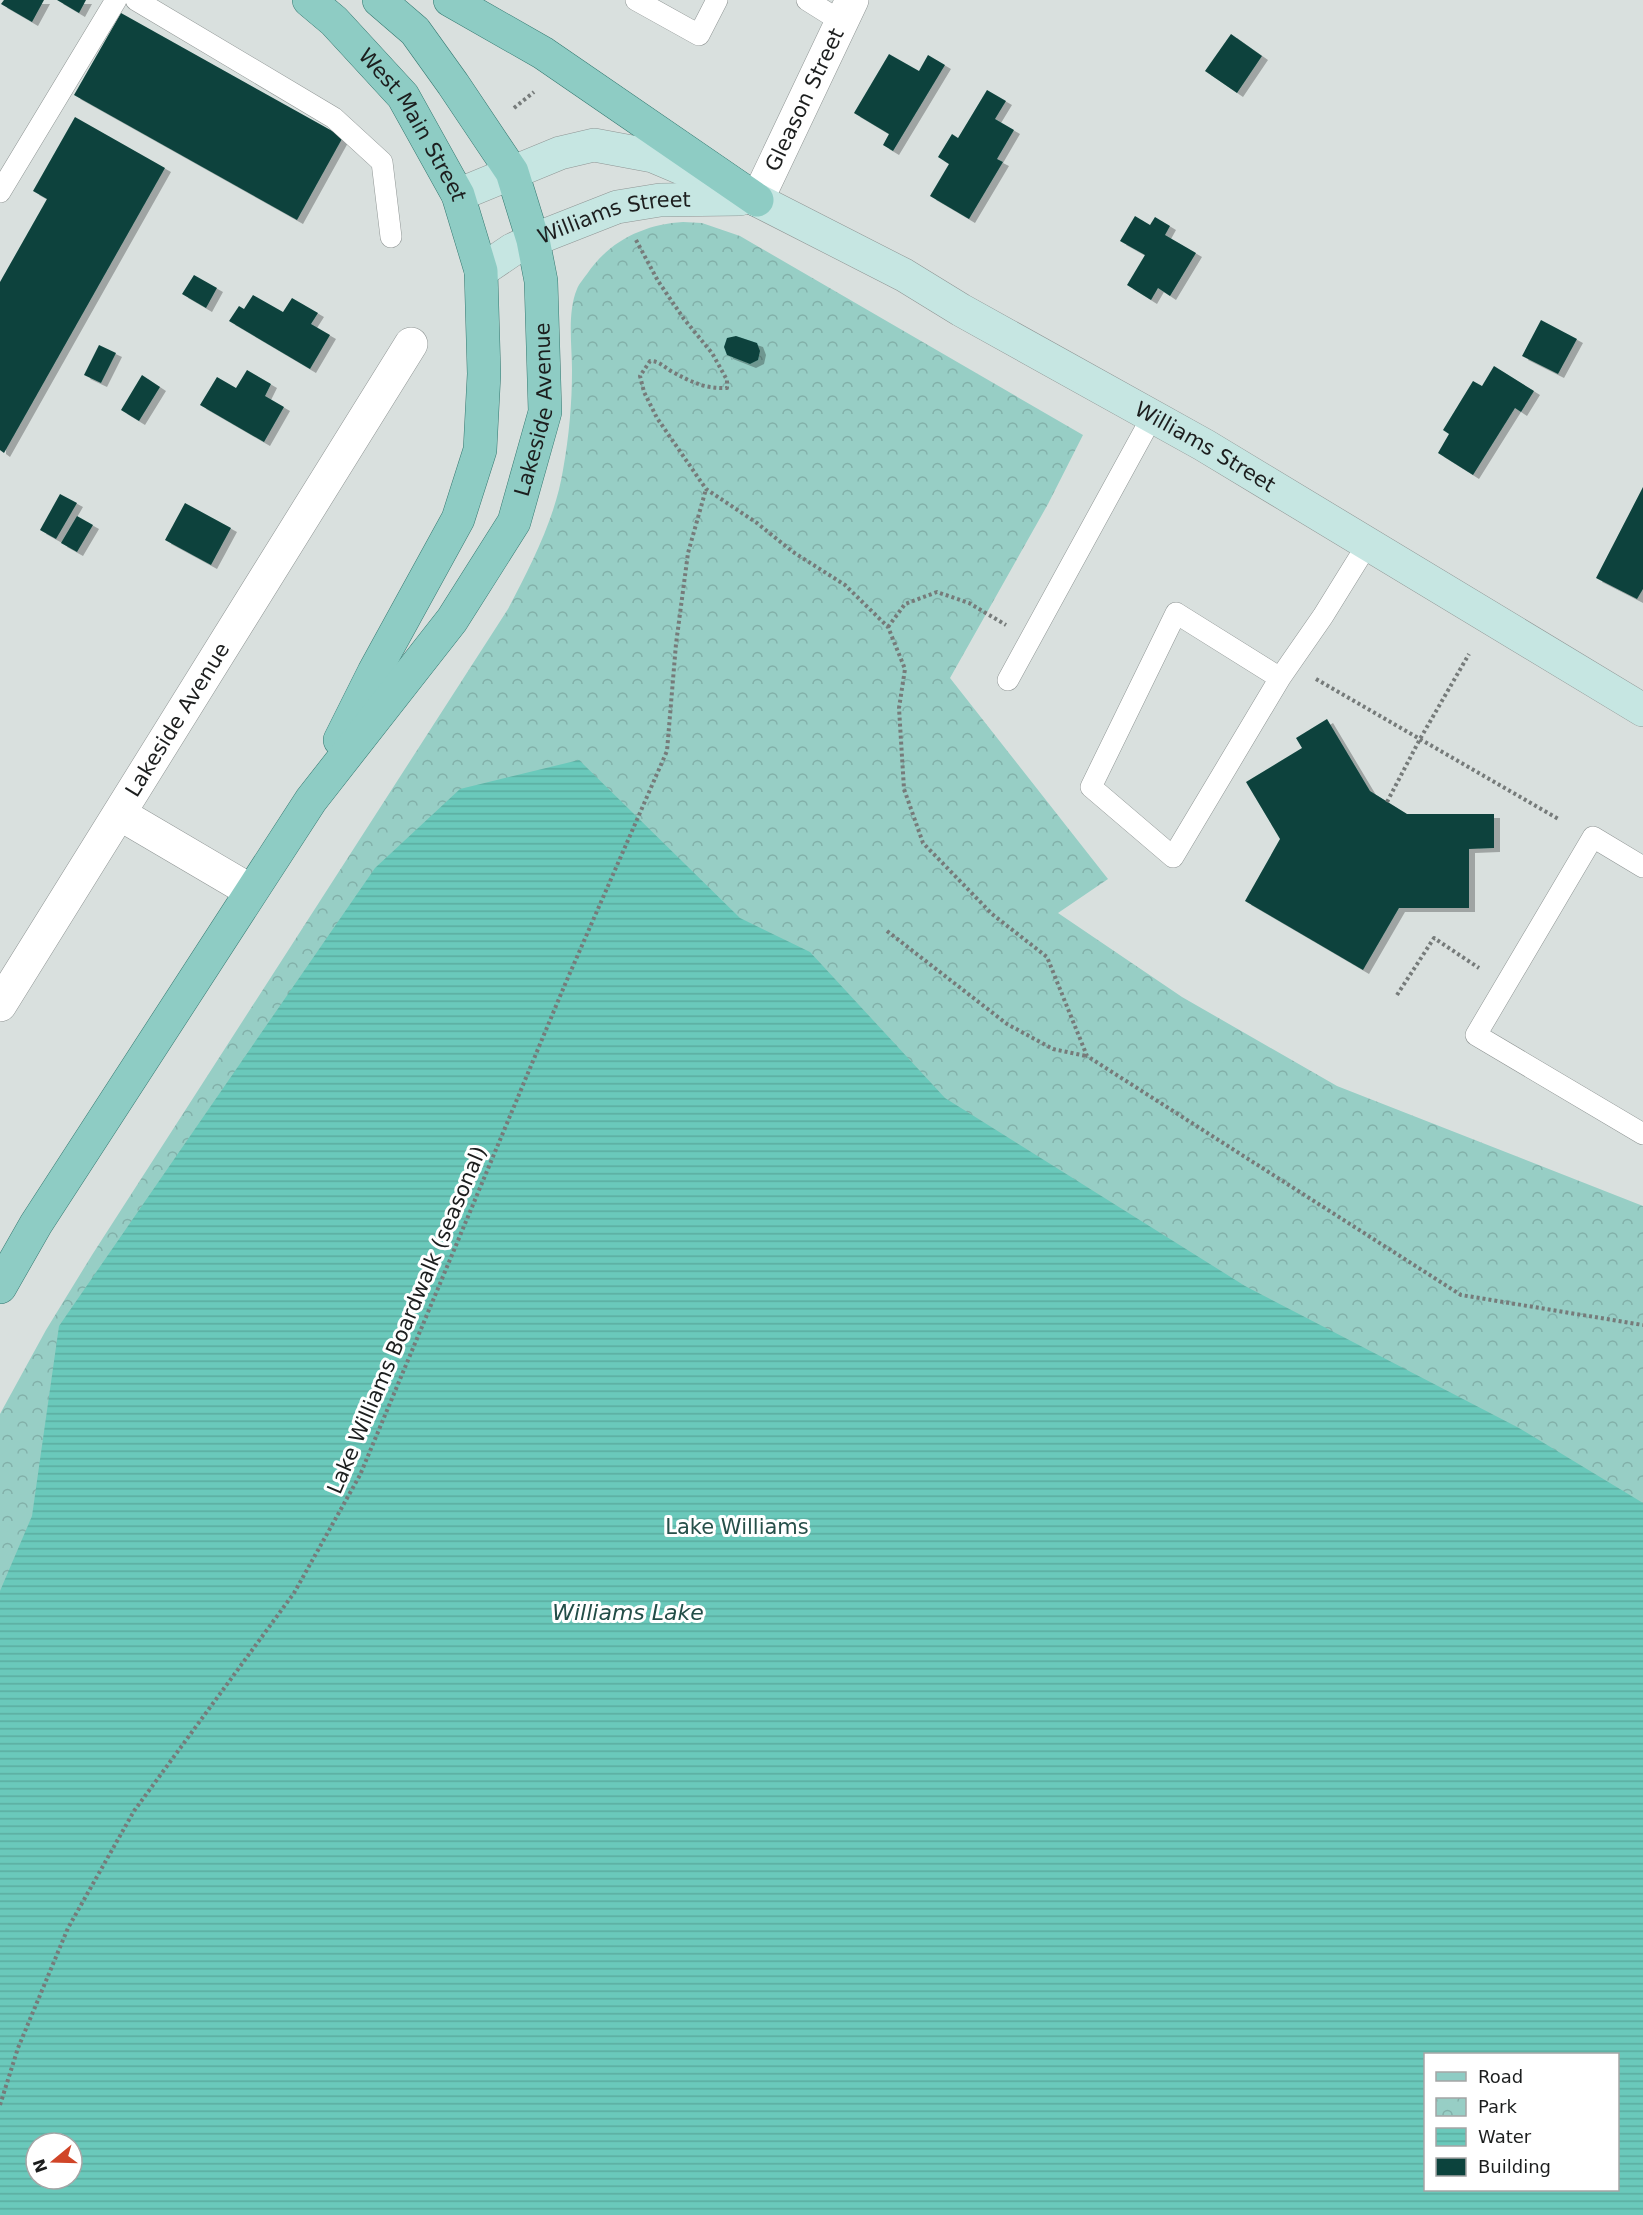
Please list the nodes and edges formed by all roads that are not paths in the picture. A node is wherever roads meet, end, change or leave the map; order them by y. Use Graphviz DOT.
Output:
graph roads {
  1 [pos="116,0"];
  2 [pos="136,0"];
  3 [pos="309,0"];
  4 [pos="379,0"];
  5 [pos="636,0"];
  6 [pos="717,0"];
  7 [pos="807,0"];
  8 [pos="465,4"];
  9 [pos="847,11"];
  10 [pos="512,172"];
  11 [pos="0,192"];
  12 [pos="458,195"];
  13 [pos="756,200"];
  14 [pos="391,237"];
  15 [pos="533,240"];
  16 [pos="481,271"];
  17 [pos="411,344"];
  18 [pos="1152,417"];
  19 [pos="1367,545"];
  20 [pos="1285,671"];
  21 [pos="1008,680"];
  22 [pos="1643,710"];
  23 [pos="310,800"];
  24 [pos="120,814"];
  25 [pos="1643,867"];
  26 [pos="251,891"];
  27 [pos="0,1005"];
  28 [pos="1643,1134"];
  29 [pos="0,1287"];
  1 -- 11 [label="lane"];
  2 -- 14 [label="lane"];
  3 -- 12 [label="main road, West Main Street"];
  4 -- 10 [label="main road, Lakeside Avenue"];
  5 -- 6 [label="lane"];
  7 -- 9 [label="lane"];
  8 -- 13 [label="main road"];
  9 -- 13 [label="street, Gleason Street"];
  10 -- 12 [label="main road, Williams Street"];
  10 -- 13 [label="main road, Williams Street"];
  10 -- 15 [label="main road, Lakeside Avenue"];
  12 -- 16 [label="main road, West Main Street"];
  13 -- 15 [label="main road, Williams Street"];
  13 -- 18 [label="main road, Williams Street"];
  15 -- 16 [label="main road, Williams Street"];
  15 -- 23 [label="main road, Lakeside Avenue"];
  16 -- 23 [label="main road, Lakeside Avenue"];
  17 -- 24 [label="street, Lakeside Avenue"];
  18 -- 19 [label="main road, Williams Street"];
  18 -- 21 [label="lane"];
  19 -- 20 [label="lane"];
  19 -- 22 [label="main road, Williams Street"];
  20 -- 20 [label="lane"];
  23 -- 26 [label="main road, Lakeside Avenue"];
  24 -- 26 [label="street"];
  24 -- 27 [label="street, Lakeside Avenue"];
  25 -- 28 [label="lane"];
  26 -- 29 [label="main road, Lakeside Avenue"];
}
